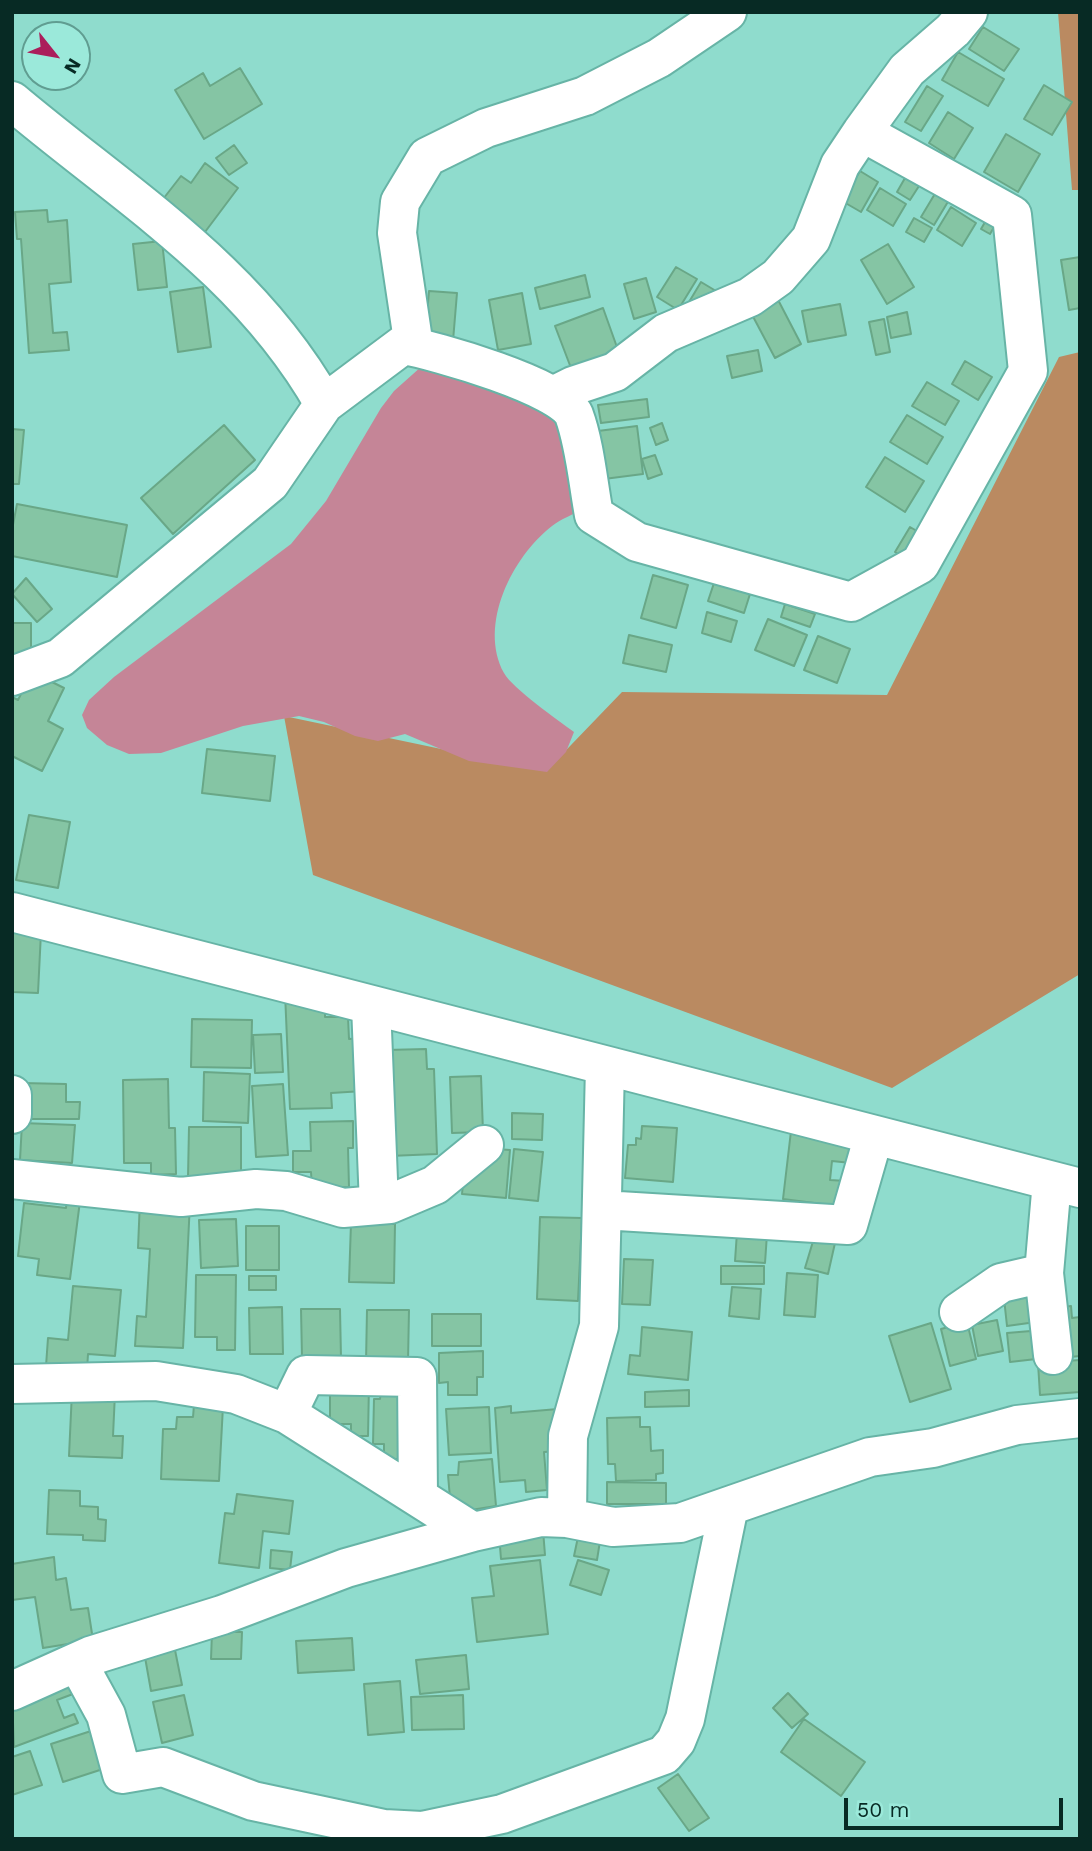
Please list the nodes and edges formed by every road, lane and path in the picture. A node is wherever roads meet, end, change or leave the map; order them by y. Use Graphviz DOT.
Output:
graph roads {
  1 [pos="727,12"];
  2 [pos="968,12"];
  3 [pos="12,101"];
  4 [pos="862,132"];
  5 [pos="414,347"];
  6 [pos="555,395"];
  7 [pos="324,404"];
  8 [pos="12,676"];
  9 [pos="12,912"];
  10 [pos="371,1005"];
  11 [pos="605,1066"];
  12 [pos="12,1095"];
  13 [pos="12,1114"];
  14 [pos="874,1135"];
  15 [pos="484,1145"];
  16 [pos="12,1179"];
  17 [pos="1066,1184"];
  18 [pos="379,1205"];
  19 [pos="602,1210"];
  20 [pos="1044,1273"];
  21 [pos="960,1312"];
  22 [pos="1053,1355"];
  23 [pos="12,1384"];
  24 [pos="287,1414"];
  25 [pos="1080,1418"];
  26 [pos="418,1497"];
  27 [pos="729,1506"];
  28 [pos="567,1518"];
  29 [pos="473,1532"];
  30 [pos="77,1662"];
  31 [pos="12,1691"];
  1 -- 5 [label="street"];
  2 -- 4 [label="street"];
  3 -- 7 [label="street"];
  4 -- 6 [label="street"];
  4 -- 6 [label="street"];
  5 -- 6 [label="street"];
  5 -- 7 [label="street"];
  7 -- 8 [label="street"];
  9 -- 10 [label="street"];
  10 -- 11 [label="street"];
  10 -- 18 [label="street"];
  11 -- 14 [label="street"];
  11 -- 19 [label="street"];
  12 -- 13 [label="street"];
  14 -- 17 [label="street"];
  14 -- 19 [label="street"];
  15 -- 18 [label="street"];
  16 -- 18 [label="street"];
  17 -- 20 [label="street"];
  19 -- 28 [label="street"];
  20 -- 21 [label="street"];
  20 -- 22 [label="street"];
  23 -- 24 [label="street"];
  24 -- 26 [label="street"];
  24 -- 26 [label="street"];
  25 -- 27 [label="street"];
  26 -- 29 [label="street"];
  27 -- 28 [label="street"];
  27 -- 30 [label="street"];
  28 -- 29 [label="street"];
  29 -- 30 [label="street"];
  30 -- 31 [label="street"];
}
